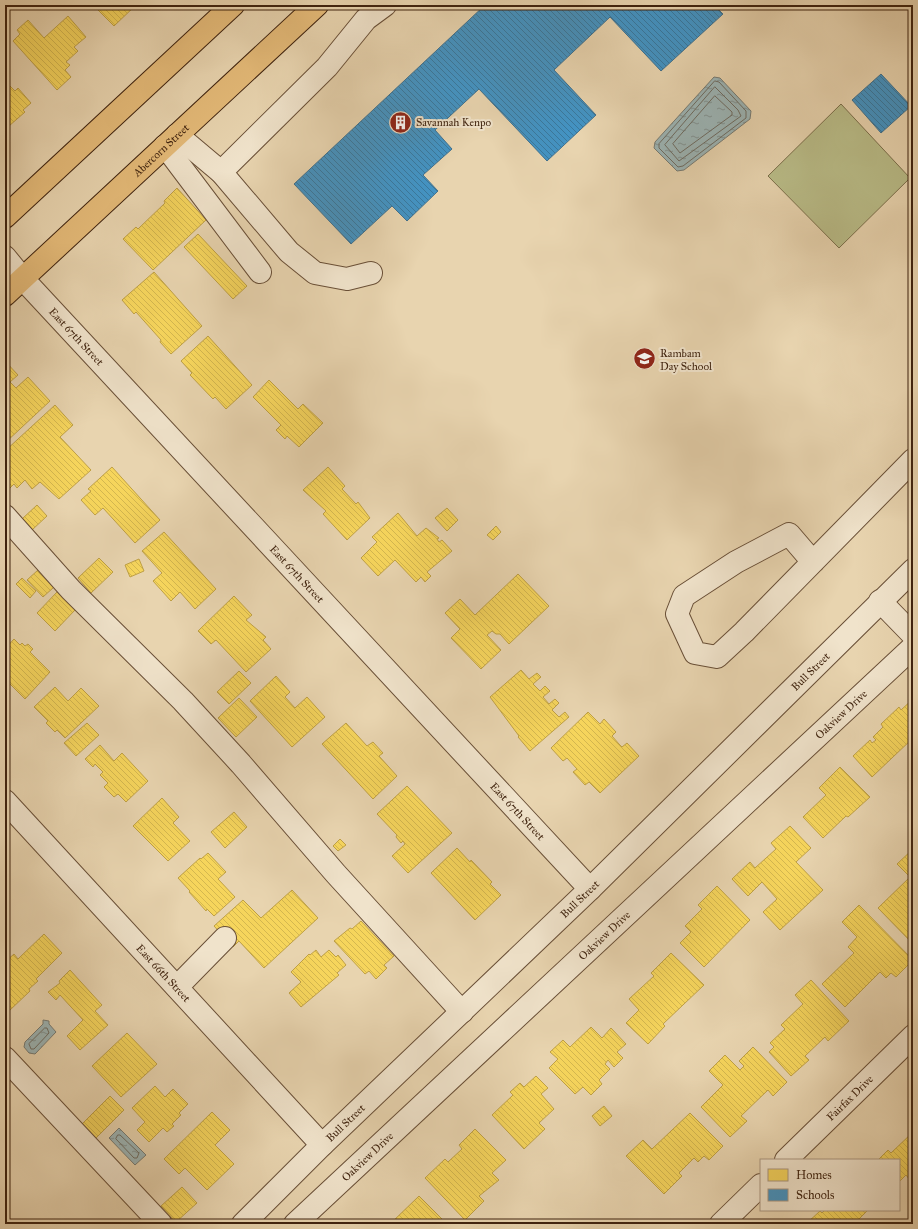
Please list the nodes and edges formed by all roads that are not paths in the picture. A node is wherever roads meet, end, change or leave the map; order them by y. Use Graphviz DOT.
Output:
graph roads {
  1 [pos="233,5"];
  2 [pos="317,5"];
  3 [pos="385,5"];
  4 [pos="171,141"];
  5 [pos="221,172"];
  6 [pos="5,217"];
  7 [pos="5,257"];
  8 [pos="260,272"];
  9 [pos="371,273"];
  10 [pos="23,279"];
  11 [pos="5,295"];
  12 [pos="913,460"];
  13 [pos="5,516"];
  14 [pos="813,562"];
  15 [pos="913,570"];
  16 [pos="880,602"];
  17 [pos="913,635"];
  18 [pos="913,647"];
  19 [pos="6,803"];
  20 [pos="590,889"];
  21 [pos="225,938"];
  22 [pos="177,987"];
  23 [pos="462,1012"];
  24 [pos="913,1036"];
  25 [pos="5,1058"];
  26 [pos="322,1145"];
  27 [pos="787,1159"];
  28 [pos="760,1186"];
  29 [pos="161,1224"];
  30 [pos="243,1224"];
  31 [pos="295,1224"];
  32 [pos="721,1224"];
  1 -- 6 [label="main road"];
  2 -- 4 [label="main road, Abercorn Street"];
  3 -- 5 [label="street"];
  4 -- 5 [label="street"];
  4 -- 8 [label="street"];
  4 -- 10 [label="main road, Abercorn Street"];
  5 -- 9 [label="street"];
  7 -- 10 [label="street, East 67th Street"];
  10 -- 11 [label="main road, Abercorn Street"];
  10 -- 20 [label="street, East 67th Street"];
  12 -- 14 [label="street"];
  13 -- 23 [label="street"];
  14 -- 14 [label="street"];
  15 -- 16 [label="street, Bull Street"];
  16 -- 17 [label="street"];
  16 -- 20 [label="street, Bull Street"];
  18 -- 31 [label="street, Oakview Drive"];
  19 -- 22 [label="street, East 66th Street"];
  20 -- 23 [label="street, Bull Street"];
  21 -- 22 [label="street"];
  22 -- 26 [label="street, East 66th Street"];
  23 -- 26 [label="street, Bull Street"];
  24 -- 27 [label="street, Fairfax Drive"];
  25 -- 29 [label="street"];
  26 -- 30 [label="street, Bull Street"];
  28 -- 32 [label="street"];
}
